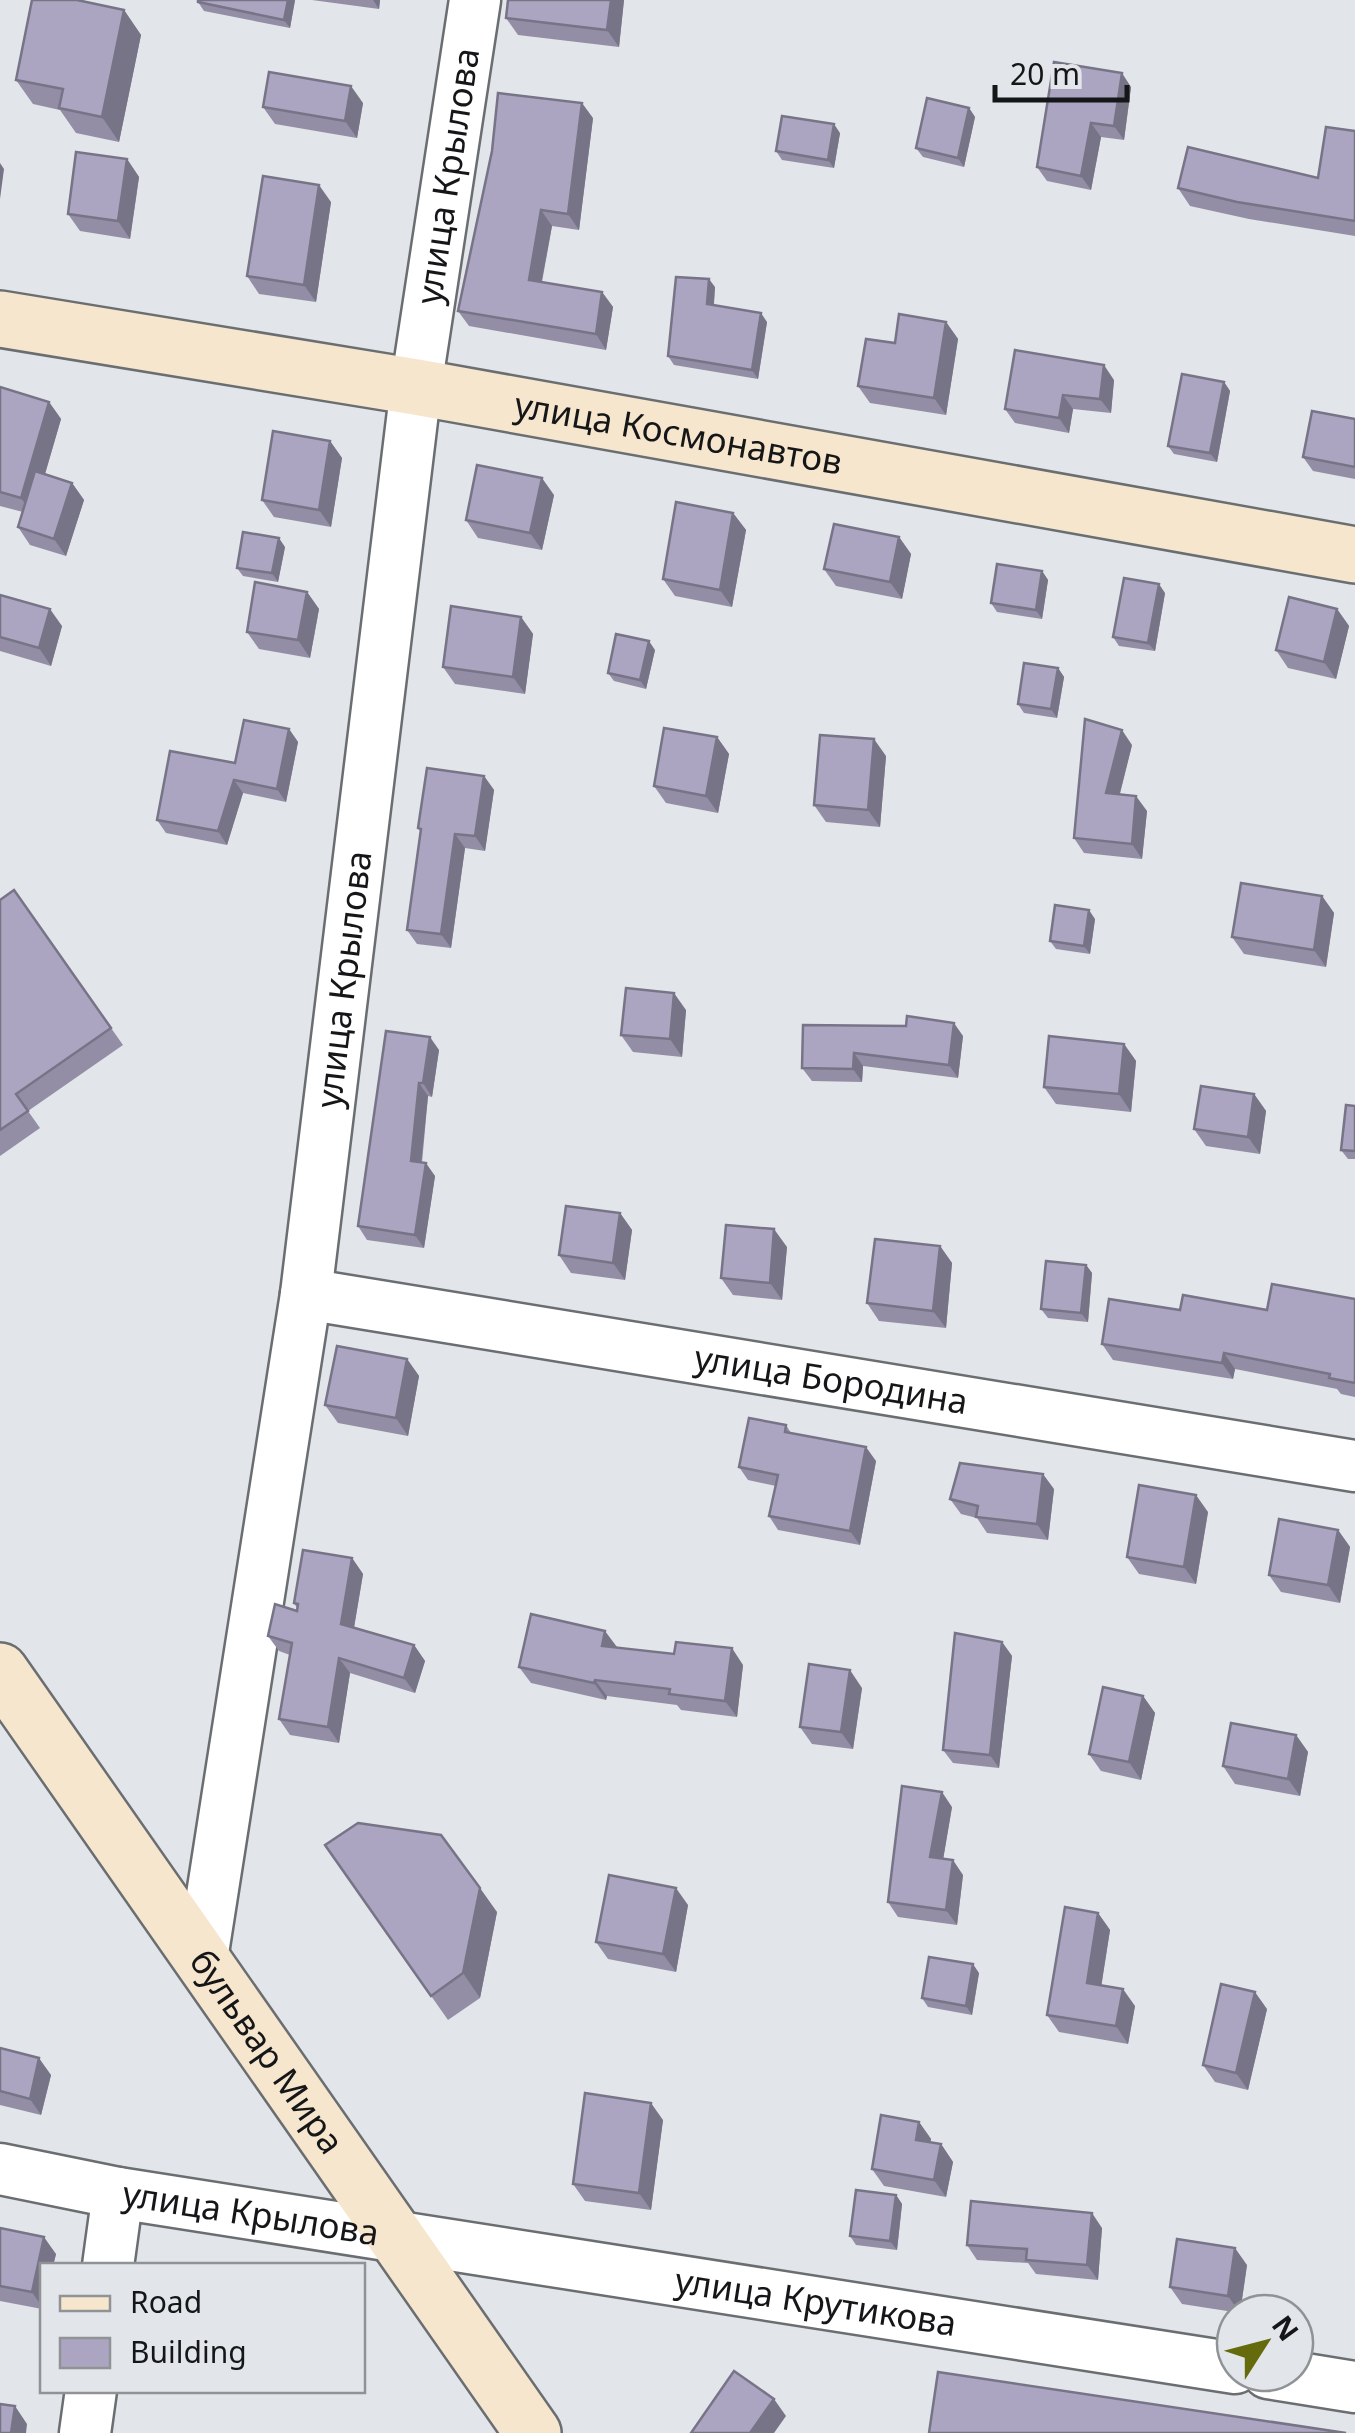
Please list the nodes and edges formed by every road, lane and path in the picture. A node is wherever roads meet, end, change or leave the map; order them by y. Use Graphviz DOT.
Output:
graph roads {
  1 [pos="474,0"];
  2 [pos="0,320"];
  3 [pos="416,387"];
  4 [pos="1355,555"];
  5 [pos="306,1294"];
  6 [pos="1355,1466"];
  7 [pos="0,1671"];
  8 [pos="202,1959"];
  9 [pos="0,2169"];
  10 [pos="118,2193"];
  11 [pos="396,2238"];
  12 [pos="108,2263"];
  13 [pos="1215,2365"];
  14 [pos="1315,2380"];
  15 [pos="1355,2386"];
  16 [pos="91,2393"];
  17 [pos="85,2433"];
  18 [pos="533,2433"];
  1 -- 3 [label="street, улица Крылова"];
  2 -- 3 [label="street, улица Космонавтов"];
  3 -- 4 [label="street, улица Космонавтов"];
  3 -- 5 [label="street, улица Крылова"];
  5 -- 6 [label="street, улица Бородина"];
  5 -- 8 [label="street, улица Крылова"];
  7 -- 8 [label="street, бульвар Мира"];
  8 -- 11 [label="street, бульвар Мира"];
  9 -- 10 [label="street"];
  10 -- 11 [label="street, улица Крылова"];
  10 -- 12 [label="street, улица Крылова"];
  11 -- 13 [label="street, улица Крутикова"];
  11 -- 18 [label="street, бульвар Мира"];
  14 -- 15 [label="street"];
  16 -- 17 [label="street"];
}
